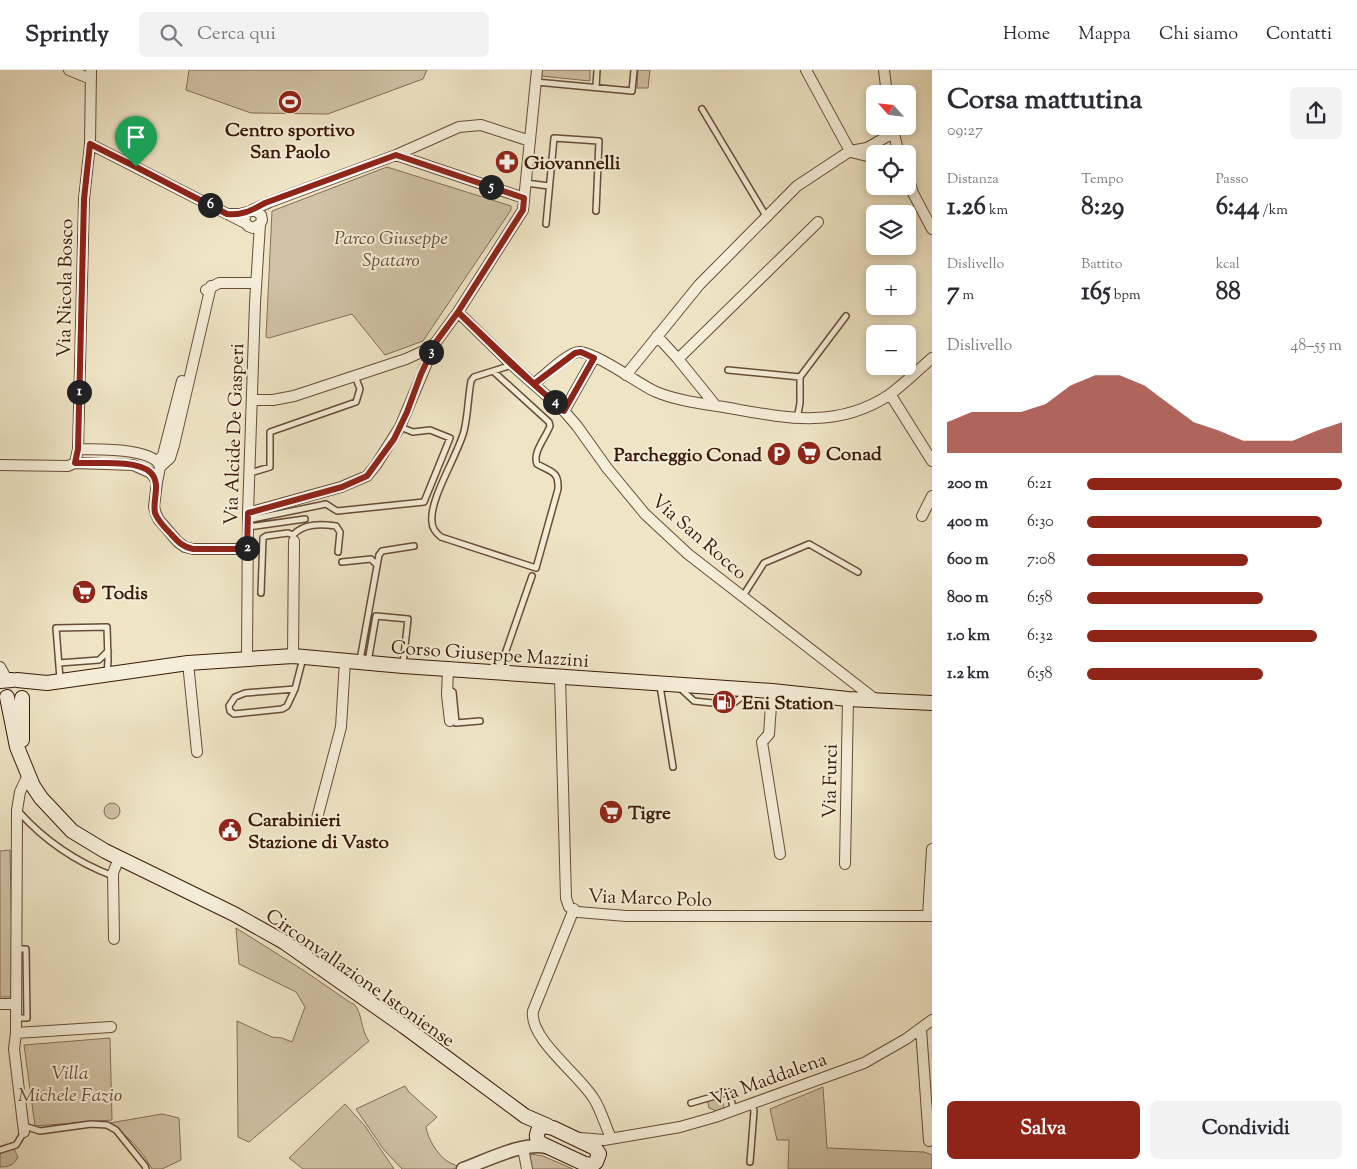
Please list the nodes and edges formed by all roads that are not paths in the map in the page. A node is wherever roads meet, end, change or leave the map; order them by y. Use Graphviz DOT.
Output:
graph roads {
  1 [pos="69,70"];
  2 [pos="537,70"];
  3 [pos="597,70"];
  4 [pos="634,70"];
  5 [pos="806,70"];
  6 [pos="884,70"];
  7 [pos="91,74"];
  8 [pos="536,82"];
  9 [pos="886,85"];
  10 [pos="596,87"];
  11 [pos="702,109"];
  12 [pos="885,135"];
  13 [pos="530,141"];
  14 [pos="90,144"];
  15 [pos="871,145"];
  16 [pos="866,148"];
  17 [pos="850,151"];
  18 [pos="396,155"];
  19 [pos="866,156"];
  20 [pos="526,184"];
  21 [pos="548,186"];
  22 [pos="912,195"];
  23 [pos="524,198"];
  24 [pos="596,211"];
  25 [pos="767,217"];
  26 [pos="252,219"];
  27 [pos="818,222"];
  28 [pos="546,224"];
  29 [pos="932,229"];
  30 [pos="256,283"];
  31 [pos="458,312"];
  32 [pos="846,316"];
  33 [pos="657,336"];
  34 [pos="436,342"];
  35 [pos="594,358"];
  36 [pos="932,358"];
  37 [pos="678,359"];
  38 [pos="512,365"];
  39 [pos="728,370"];
  40 [pos="494,372"];
  41 [pos="626,375"];
  42 [pos="355,376"];
  43 [pos="800,377"];
  44 [pos="534,384"];
  45 [pos="890,394"];
  46 [pos="252,400"];
  47 [pos="716,406"];
  48 [pos="564,411"];
  49 [pos="797,419"];
  50 [pos="400,427"];
  51 [pos="78,449"];
  52 [pos="932,461"];
  53 [pos="75,463"];
  54 [pos="159,464"];
  55 [pos="0,466"];
  56 [pos="249,473"];
  57 [pos="156,482"];
  58 [pos="932,496"];
  59 [pos="922,516"];
  60 [pos="305,519"];
  61 [pos="248,520"];
  62 [pos="294,538"];
  63 [pos="414,546"];
  64 [pos="247,549"];
  65 [pos="338,552"];
  66 [pos="342,562"];
  67 [pos="376,564"];
  68 [pos="858,572"];
  69 [pos="532,576"];
  70 [pos="262,593"];
  71 [pos="743,597"];
  72 [pos="108,651"];
  73 [pos="298,657"];
  74 [pos="247,658"];
  75 [pos="345,661"];
  76 [pos="364,662"];
  77 [pos="59,663"];
  78 [pos="188,663"];
  79 [pos="403,666"];
  80 [pos="0,667"];
  81 [pos="448,668"];
  82 [pos="498,671"];
  83 [pos="106,674"];
  84 [pos="560,677"];
  85 [pos="53,682"];
  86 [pos="660,683"];
  87 [pos="7,687"];
  88 [pos="447,688"];
  89 [pos="295,689"];
  90 [pos="772,691"];
  91 [pos="23,696"];
  92 [pos="848,699"];
  93 [pos="877,701"];
  94 [pos="932,704"];
  95 [pos="450,721"];
  96 [pos="480,721"];
  97 [pos="197,752"];
  98 [pos="673,766"];
  99 [pos="27,773"];
  100 [pos="17,810"];
  101 [pos="316,822"];
  102 [pos="932,848"];
  103 [pos="780,854"];
  104 [pos="119,858"];
  105 [pos="845,864"];
  106 [pos="113,876"];
  107 [pos="574,909"];
  108 [pos="930,916"];
  109 [pos="114,939"];
  110 [pos="16,949"];
  111 [pos="0,1004"];
  112 [pos="16,1004"];
  113 [pos="16,1018"];
  114 [pos="932,1020"];
  115 [pos="111,1027"];
  116 [pos="921,1029"];
  117 [pos="16,1033"];
  118 [pos="691,1103"];
  119 [pos="752,1105"];
  120 [pos="734,1111"];
  121 [pos="24,1129"];
  122 [pos="534,1137"];
  123 [pos="928,1141"];
  124 [pos="0,1150"];
  125 [pos="599,1156"];
  126 [pos="750,1162"];
  127 [pos="146,1169"];
  128 [pos="463,1169"];
  129 [pos="527,1169"];
  1 -- 7 [label="street"];
  2 -- 8 [label="street"];
  3 -- 10 [label="lane"];
  4 -- 10 [label="lane"];
  5 -- 17 [label="street"];
  6 -- 9 [label="street"];
  7 -- 14 [label="street"];
  8 -- 10 [label="lane"];
  8 -- 13 [label="street"];
  11 -- 25 [label="lane"];
  12 -- 15 [label="street"];
  13 -- 18 [label="street"];
  13 -- 20 [label="street"];
  14 -- 26 [label="street"];
  14 -- 51 [label="street, Via Nicola Bosco"];
  16 -- 17 [label="street"];
  17 -- 19 [label="street"];
  17 -- 25 [label="street"];
  18 -- 23 [label="street"];
  18 -- 26 [label="street"];
  20 -- 21 [label="lane"];
  20 -- 23 [label="street"];
  21 -- 24 [label="lane"];
  21 -- 28 [label="lane"];
  22 -- 29 [label="street"];
  23 -- 31 [label="street"];
  25 -- 33 [label="street"];
  26 -- 30 [label="street, Via Alcide De Gasperi"];
  27 -- 37 [label="street"];
  30 -- 46 [label="street, Via Alcide De Gasperi"];
  30 -- 54 [label="street"];
  31 -- 34 [label="street"];
  31 -- 38 [label="street, Via San Rocco"];
  32 -- 43 [label="lane"];
  33 -- 37 [label="street"];
  33 -- 41 [label="street"];
  34 -- 42 [label="street"];
  34 -- 50 [label="street"];
  35 -- 41 [label="street"];
  35 -- 44 [label="street"];
  35 -- 48 [label="street"];
  36 -- 45 [label="street"];
  37 -- 47 [label="street"];
  38 -- 40 [label="lane"];
  38 -- 44 [label="street, Via San Rocco"];
  39 -- 43 [label="lane"];
  40 -- 40 [label="lane"];
  41 -- 47 [label="street"];
  42 -- 46 [label="street"];
  42 -- 56 [label="lane"];
  43 -- 49 [label="lane"];
  44 -- 48 [label="street, Via San Rocco"];
  45 -- 49 [label="street"];
  45 -- 52 [label="street"];
  46 -- 56 [label="street, Via Alcide De Gasperi"];
  47 -- 49 [label="street"];
  48 -- 71 [label="street, Via San Rocco"];
  50 -- 61 [label="street"];
  50 -- 61 [label="lane"];
  51 -- 53 [label="street, Via Nicola Bosco"];
  51 -- 54 [label="street"];
  53 -- 55 [label="street"];
  53 -- 57 [label="street"];
  54 -- 57 [label="street"];
  56 -- 61 [label="street, Via Alcide De Gasperi"];
  57 -- 64 [label="street"];
  58 -- 59 [label="street"];
  60 -- 61 [label="lane"];
  61 -- 64 [label="street, Via Alcide De Gasperi"];
  62 -- 65 [label="lane"];
  62 -- 70 [label="lane"];
  62 -- 73 [label="street"];
  63 -- 67 [label="lane"];
  64 -- 74 [label="street, Via Alcide De Gasperi"];
  66 -- 67 [label="lane"];
  67 -- 76 [label="lane"];
  68 -- 71 [label="lane"];
  69 -- 82 [label="lane"];
  71 -- 93 [label="street, Via San Rocco"];
  72 -- 77 [label="lane"];
  72 -- 77 [label="lane"];
  72 -- 83 [label="lane"];
  73 -- 74 [label="main road, Corso Giuseppe Mazzini"];
  73 -- 75 [label="main road, Corso Giuseppe Mazzini"];
  73 -- 89 [label="lane"];
  74 -- 78 [label="main road, Corso Giuseppe Mazzini"];
  75 -- 76 [label="main road, Corso Giuseppe Mazzini"];
  75 -- 101 [label="street"];
  76 -- 79 [label="main road, Corso Giuseppe Mazzini"];
  76 -- 79 [label="lane"];
  77 -- 85 [label="lane"];
  78 -- 83 [label="main road, Corso Giuseppe Mazzini"];
  78 -- 97 [label="street"];
  79 -- 81 [label="main road, Corso Giuseppe Mazzini"];
  80 -- 87 [label="street"];
  81 -- 82 [label="main road, Corso Giuseppe Mazzini"];
  81 -- 88 [label="street"];
  82 -- 84 [label="main road, Corso Giuseppe Mazzini"];
  83 -- 85 [label="main road, Corso Giuseppe Mazzini"];
  84 -- 86 [label="main road, Corso Giuseppe Mazzini"];
  84 -- 107 [label="street, Via Marco Polo"];
  85 -- 87 [label="main road, Corso Giuseppe Mazzini"];
  85 -- 91 [label="main road, Corso Giuseppe Mazzini"];
  86 -- 90 [label="main road, Corso Giuseppe Mazzini"];
  86 -- 98 [label="lane"];
  87 -- 91 [label="main road"];
  87 -- 99 [label="main road, Circonvallazione Istoniense"];
  88 -- 95 [label="street"];
  88 -- 96 [label="lane"];
  89 -- 89 [label="lane"];
  90 -- 92 [label="main road, Corso Giuseppe Mazzini"];
  90 -- 103 [label="street"];
  91 -- 99 [label="main road, Circonvallazione Istoniense"];
  92 -- 93 [label="main road, Corso Giuseppe Mazzini"];
  92 -- 105 [label="street, Via Furci"];
  93 -- 94 [label="main road, Corso Giuseppe Mazzini"];
  99 -- 100 [label="street"];
  99 -- 104 [label="main road, Circonvallazione Istoniense"];
  100 -- 106 [label="lane"];
  100 -- 110 [label="street"];
  102 -- 108 [label="street"];
  104 -- 106 [label="street"];
  104 -- 122 [label="main road, Circonvallazione Istoniense"];
  106 -- 109 [label="street"];
  107 -- 108 [label="street, Via Marco Polo"];
  107 -- 125 [label="street"];
  110 -- 112 [label="street"];
  110 -- 113 [label="lane"];
  111 -- 112 [label="street"];
  112 -- 113 [label="street"];
  113 -- 117 [label="street"];
  114 -- 116 [label="street, Via Maddalena"];
  115 -- 117 [label="street"];
  116 -- 119 [label="street, Via Maddalena"];
  116 -- 123 [label="street"];
  117 -- 121 [label="street"];
  118 -- 120 [label="lane"];
  119 -- 120 [label="street, Via Maddalena"];
  119 -- 126 [label="lane"];
  120 -- 125 [label="street, Via Maddalena"];
  121 -- 124 [label="lane"];
  121 -- 127 [label="lane"];
  122 -- 125 [label="main road, Circonvallazione Istoniense"];
  122 -- 125 [label="main road"];
  122 -- 128 [label="street"];
  122 -- 129 [label="street"];
}
